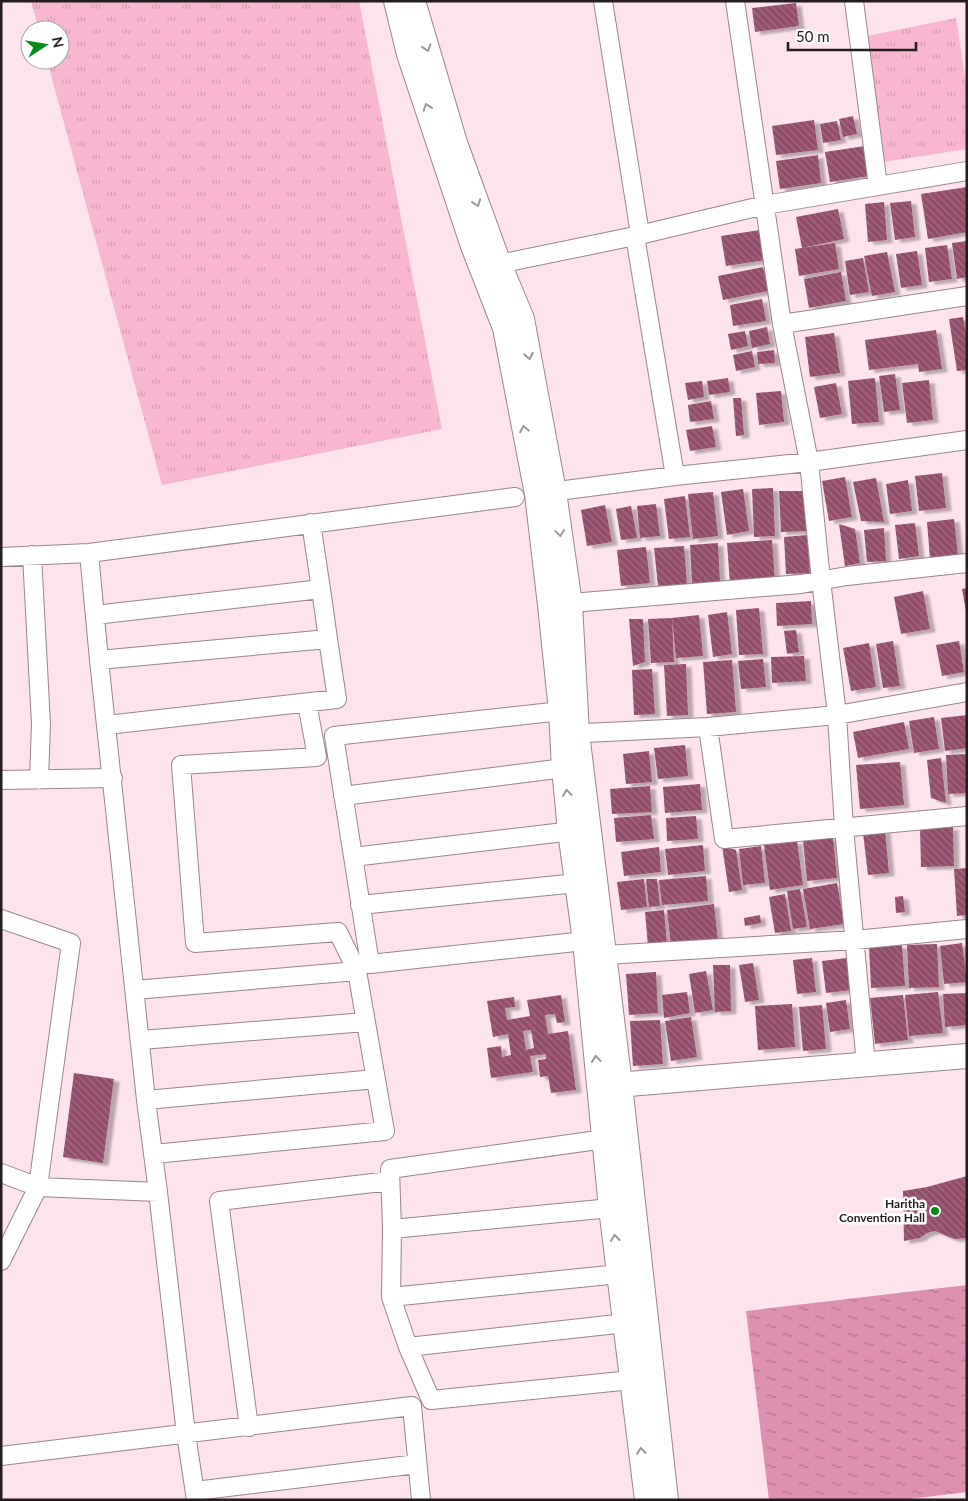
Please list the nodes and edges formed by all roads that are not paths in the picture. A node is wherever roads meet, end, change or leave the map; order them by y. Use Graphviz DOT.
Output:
graph roads {
  1 [pos="396,1"];
  2 [pos="413,1"];
  3 [pos="603,1"];
  4 [pos="735,1"];
  5 [pos="854,1"];
  6 [pos="444,133"];
  7 [pos="967,170"];
  8 [pos="878,186"];
  9 [pos="766,205"];
  10 [pos="638,235"];
  11 [pos="490,266"];
  12 [pos="967,296"];
  13 [pos="782,324"];
  14 [pos="967,440"];
  15 [pos="809,462"];
  16 [pos="675,476"];
  17 [pos="535,494"];
  18 [pos="311,524"];
  19 [pos="89,552"];
  20 [pos="32,556"];
  21 [pos="1,557"];
  22 [pos="967,564"];
  23 [pos="821,580"];
  24 [pos="321,589"];
  25 [pos="560,604"];
  26 [pos="95,615"];
  27 [pos="328,639"];
  28 [pos="99,660"];
  29 [pos="967,692"];
  30 [pos="307,702"];
  31 [pos="837,715"];
  32 [pos="107,725"];
  33 [pos="567,726"];
  34 [pos="708,726"];
  35 [pos="564,768"];
  36 [pos="113,778"];
  37 [pos="1,780"];
  38 [pos="39,780"];
  39 [pos="343,796"];
  40 [pos="967,816"];
  41 [pos="844,828"];
  42 [pos="580,830"];
  43 [pos="353,857"];
  44 [pos="577,883"];
  45 [pos="360,905"];
  46 [pos="1,919"];
  47 [pos="967,929"];
  48 [pos="855,940"];
  49 [pos="585,941"];
  50 [pos="605,954"];
  51 [pos="357,971"];
  52 [pos="135,990"];
  53 [pos="366,1022"];
  54 [pos="141,1040"];
  55 [pos="967,1056"];
  56 [pos="866,1065"];
  57 [pos="376,1079"];
  58 [pos="610,1086"];
  59 [pos="146,1100"];
  60 [pos="605,1139"];
  61 [pos="154,1154"];
  62 [pos="1,1173"];
  63 [pos="390,1182"];
  64 [pos="38,1187"];
  65 [pos="158,1192"];
  66 [pos="611,1208"];
  67 [pos="392,1229"];
  68 [pos="1,1261"];
  69 [pos="619,1274"];
  70 [pos="391,1297"];
  71 [pos="626,1323"];
  72 [pos="408,1347"];
  73 [pos="632,1380"];
  74 [pos="249,1427"];
  75 [pos="186,1434"];
  76 [pos="1,1456"];
  77 [pos="417,1464"];
  78 [pos="195,1495"];
  79 [pos="421,1500"];
  80 [pos="647,1500"];
  81 [pos="666,1500"];
  6 -- 1 [label="street, one-way"];
  2 -- 6 [label="street, one-way"];
  3 -- 10 [label="street"];
  4 -- 9 [label="street"];
  5 -- 8 [label="street"];
  6 -- 11 [label="street"];
  7 -- 8 [label="street"];
  8 -- 9 [label="street"];
  9 -- 10 [label="street"];
  9 -- 13 [label="street"];
  10 -- 11 [label="street"];
  10 -- 16 [label="street"];
  11 -- 17 [label="street"];
  12 -- 13 [label="street"];
  13 -- 15 [label="street"];
  14 -- 15 [label="street"];
  15 -- 16 [label="street"];
  15 -- 23 [label="street"];
  16 -- 17 [label="street"];
  17 -- 18 [label="street"];
  17 -- 25 [label="street"];
  18 -- 19 [label="street"];
  18 -- 24 [label="street"];
  19 -- 20 [label="street"];
  19 -- 26 [label="street"];
  20 -- 21 [label="street"];
  20 -- 38 [label="street"];
  22 -- 23 [label="street"];
  23 -- 25 [label="street"];
  23 -- 31 [label="street"];
  24 -- 26 [label="street"];
  24 -- 27 [label="street"];
  25 -- 33 [label="street"];
  26 -- 28 [label="street"];
  27 -- 28 [label="street"];
  27 -- 30 [label="street"];
  28 -- 32 [label="street"];
  29 -- 31 [label="street"];
  30 -- 32 [label="street"];
  30 -- 51 [label="street"];
  31 -- 34 [label="street"];
  31 -- 41 [label="street"];
  32 -- 36 [label="street"];
  33 -- 34 [label="street"];
  33 -- 35 [label="street"];
  33 -- 39 [label="street"];
  33 -- 42 [label="street"];
  34 -- 41 [label="street"];
  35 -- 39 [label="street"];
  42 -- 35 [label="street, one-way"];
  36 -- 38 [label="street"];
  36 -- 52 [label="street"];
  37 -- 38 [label="street"];
  39 -- 43 [label="street"];
  40 -- 41 [label="street"];
  41 -- 48 [label="street"];
  42 -- 43 [label="street"];
  42 -- 44 [label="street"];
  42 -- 50 [label="street"];
  43 -- 45 [label="street"];
  44 -- 45 [label="street"];
  44 -- 49 [label="street"];
  45 -- 49 [label="street"];
  46 -- 64 [label="street"];
  47 -- 48 [label="street"];
  48 -- 50 [label="street"];
  48 -- 56 [label="street"];
  58 -- 49 [label="street, one-way"];
  50 -- 58 [label="street"];
  51 -- 52 [label="street"];
  51 -- 53 [label="street"];
  52 -- 54 [label="street"];
  53 -- 54 [label="street"];
  53 -- 57 [label="street"];
  54 -- 59 [label="street"];
  55 -- 56 [label="street"];
  56 -- 58 [label="street"];
  57 -- 59 [label="street"];
  57 -- 61 [label="street"];
  58 -- 60 [label="street"];
  58 -- 81 [label="street"];
  59 -- 61 [label="street"];
  60 -- 63 [label="street"];
  60 -- 66 [label="street"];
  61 -- 65 [label="street"];
  62 -- 64 [label="street"];
  63 -- 67 [label="street"];
  63 -- 74 [label="street"];
  64 -- 65 [label="street"];
  64 -- 68 [label="street"];
  65 -- 75 [label="street"];
  66 -- 67 [label="street"];
  69 -- 66 [label="street, one-way"];
  67 -- 70 [label="street"];
  69 -- 70 [label="street"];
  69 -- 71 [label="street"];
  70 -- 72 [label="street"];
  71 -- 72 [label="street"];
  71 -- 73 [label="street"];
  72 -- 73 [label="street"];
  80 -- 73 [label="street, one-way"];
  74 -- 75 [label="street"];
  74 -- 77 [label="street"];
  75 -- 76 [label="street"];
  75 -- 78 [label="street"];
  77 -- 78 [label="street"];
  77 -- 79 [label="street"];
}
